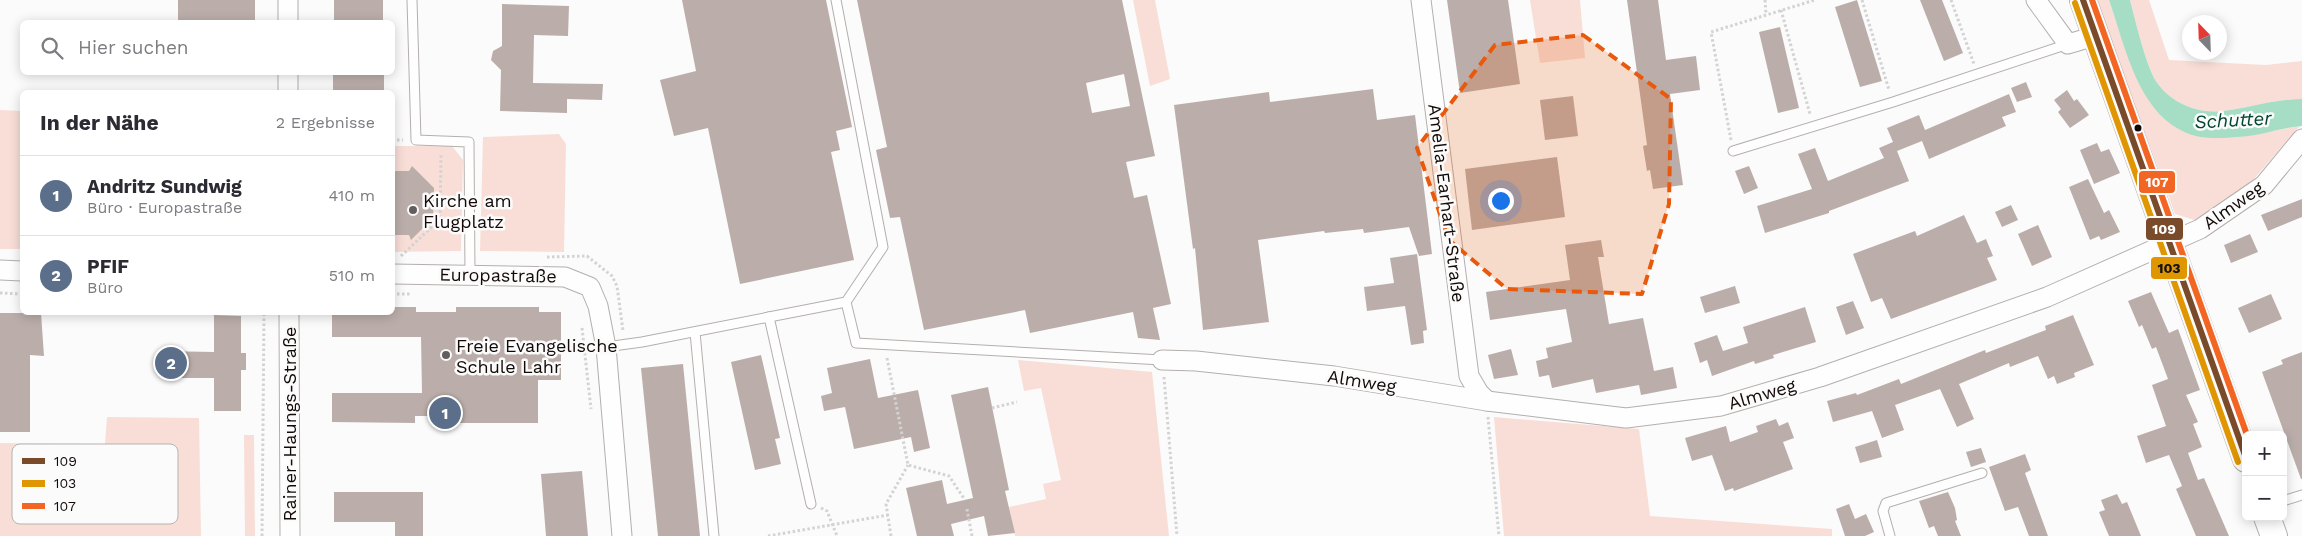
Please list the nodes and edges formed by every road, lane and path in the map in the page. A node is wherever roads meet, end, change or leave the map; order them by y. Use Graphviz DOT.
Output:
graph roads {
  1 [pos="288,0"];
  2 [pos="412,0"];
  3 [pos="836,0"];
  4 [pos="1421,0"];
  5 [pos="1764,0"];
  6 [pos="1815,0"];
  7 [pos="1862,0"];
  8 [pos="1950,0"];
  9 [pos="2036,0"];
  10 [pos="2082,0"];
  11 [pos="1781,10"];
  12 [pos="1766,14"];
  13 [pos="288,20"];
  14 [pos="2095,36"];
  15 [pos="2068,44"];
  16 [pos="1978,74"];
  17 [pos="288,75"];
  18 [pos="288,90"];
  19 [pos="1893,102"];
  20 [pos="1814,126"];
  21 [pos="442,141"];
  22 [pos="2300,146"];
  23 [pos="1733,151"];
  24 [pos="2167,244"];
  25 [pos="395,256"];
  26 [pos="401,256"];
  27 [pos="409,256"];
  28 [pos="541,257"];
  29 [pos="0,270"];
  30 [pos="20,271"];
  31 [pos="395,274"];
  32 [pos="470,274"];
  33 [pos="0,293"];
  34 [pos="20,294"];
  35 [pos="395,294"];
  36 [pos="418,294"];
  37 [pos="846,302"];
  38 [pos="264,315"];
  39 [pos="289,315"];
  40 [pos="770,317"];
  41 [pos="582,324"];
  42 [pos="695,332"];
  43 [pos="625,345"];
  44 [pos="884,345"];
  45 [pos="606,347"];
  46 [pos="1162,360"];
  47 [pos="1487,401"];
  48 [pos="1017,402"];
  49 [pos="992,408"];
  50 [pos="592,418"];
  51 [pos="2242,448"];
  52 [pos="908,465"];
  53 [pos="1982,473"];
  54 [pos="2302,495"];
  55 [pos="965,500"];
  56 [pos="2287,500"];
  57 [pos="811,504"];
  58 [pos="966,509"];
  59 [pos="888,515"];
  60 [pos="2268,521"];
  61 [pos="834,525"];
  62 [pos="262,536"];
  63 [pos="290,536"];
  64 [pos="622,536"];
  65 [pos="714,536"];
  66 [pos="768,536"];
  67 [pos="837,536"];
  68 [pos="891,536"];
  69 [pos="972,536"];
  70 [pos="1178,536"];
  71 [pos="1499,536"];
  72 [pos="1890,536"];
  73 [pos="2274,536"];
  1 -- 13 [label="street"];
  2 -- 21 [label="lane"];
  3 -- 37 [label="lane"];
  4 -- 47 [label="street, Amelia-Earhart-Straße"];
  5 -- 12 [label="path"];
  6 -- 11 [label="path"];
  7 -- 19 [label="path"];
  8 -- 16 [label="path"];
  9 -- 15 [label="street"];
  10 -- 14 [label="street"];
  11 -- 12 [label="path"];
  11 -- 20 [label="path"];
  12 -- 23 [label="path"];
  14 -- 15 [label="street"];
  14 -- 24 [label="street"];
  15 -- 16 [label="lane"];
  16 -- 19 [label="lane"];
  17 -- 18 [label="street"];
  19 -- 20 [label="lane"];
  20 -- 23 [label="lane"];
  21 -- 26 [label="path"];
  21 -- 32 [label="lane"];
  22 -- 24 [label="street, Almweg"];
  24 -- 47 [label="street, Almweg"];
  24 -- 51 [label="street"];
  25 -- 26 [label="path"];
  26 -- 27 [label="path"];
  28 -- 43 [label="path"];
  29 -- 30 [label="street"];
  31 -- 32 [label="street, Europastraße"];
  32 -- 45 [label="street, Europastraße"];
  33 -- 34 [label="path"];
  35 -- 36 [label="path"];
  37 -- 40 [label="lane"];
  37 -- 44 [label="lane"];
  38 -- 62 [label="path"];
  39 -- 63 [label="street, Rainer-Haungs-Straße"];
  40 -- 42 [label="lane"];
  40 -- 57 [label="lane"];
  41 -- 50 [label="path"];
  42 -- 43 [label="lane"];
  42 -- 65 [label="lane"];
  43 -- 45 [label="lane"];
  44 -- 46 [label="lane"];
  44 -- 52 [label="path"];
  45 -- 64 [label="street, Europastraße"];
  46 -- 47 [label="street, Almweg"];
  46 -- 70 [label="path"];
  47 -- 71 [label="path"];
  48 -- 49 [label="path"];
  52 -- 55 [label="path"];
  52 -- 59 [label="path"];
  53 -- 72 [label="lane"];
  54 -- 56 [label="lane"];
  57 -- 61 [label="path"];
  58 -- 69 [label="path"];
  59 -- 61 [label="path"];
  59 -- 68 [label="path"];
  60 -- 73 [label="street"];
  61 -- 66 [label="path"];
  61 -- 67 [label="path"];
}
